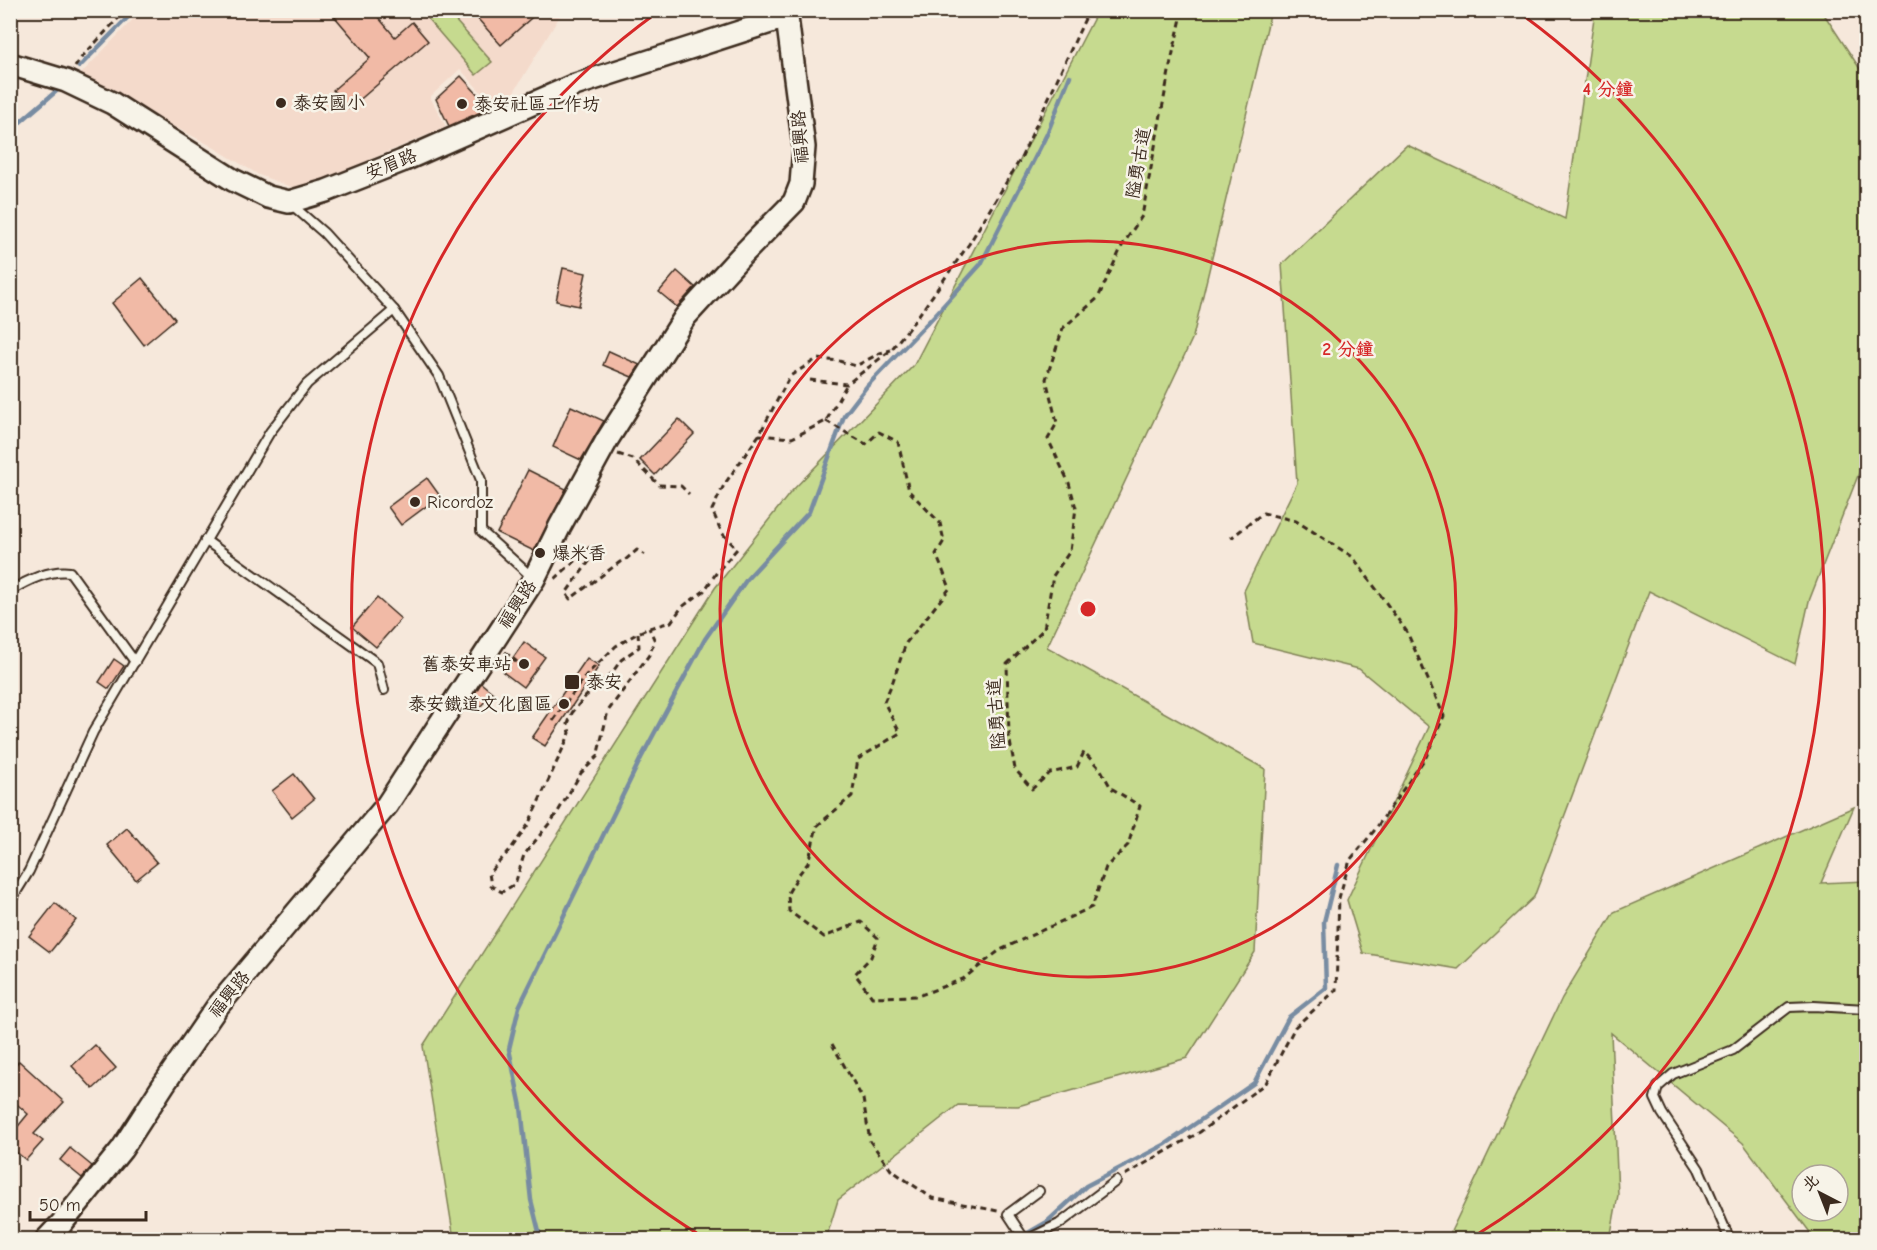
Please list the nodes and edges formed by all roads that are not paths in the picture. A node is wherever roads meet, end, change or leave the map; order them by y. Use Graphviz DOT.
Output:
graph roads {
  1 [pos="786,14"];
  2 [pos="10,64"];
  3 [pos="289,202"];
  4 [pos="394,310"];
  5 [pos="205,540"];
  6 [pos="534,578"];
  7 [pos="10,591"];
  8 [pos="135,662"];
  9 [pos="384,690"];
  10 [pos="10,902"];
  11 [pos="1866,1009"];
  12 [pos="1116,1181"];
  13 [pos="1039,1191"];
  14 [pos="46,1239"];
  15 [pos="1025,1239"];
  16 [pos="1730,1239"];
  1 -- 3 [label="street, 安眉路"];
  1 -- 6 [label="street, 福興路"];
  2 -- 3 [label="street"];
  3 -- 4 [label="lane"];
  4 -- 5 [label="lane"];
  4 -- 6 [label="lane"];
  5 -- 8 [label="lane"];
  5 -- 9 [label="lane"];
  6 -- 14 [label="street, 福興路"];
  7 -- 8 [label="lane"];
  8 -- 10 [label="lane"];
  11 -- 16 [label="lane"];
  12 -- 15 [label="lane"];
  13 -- 15 [label="lane"];
}
